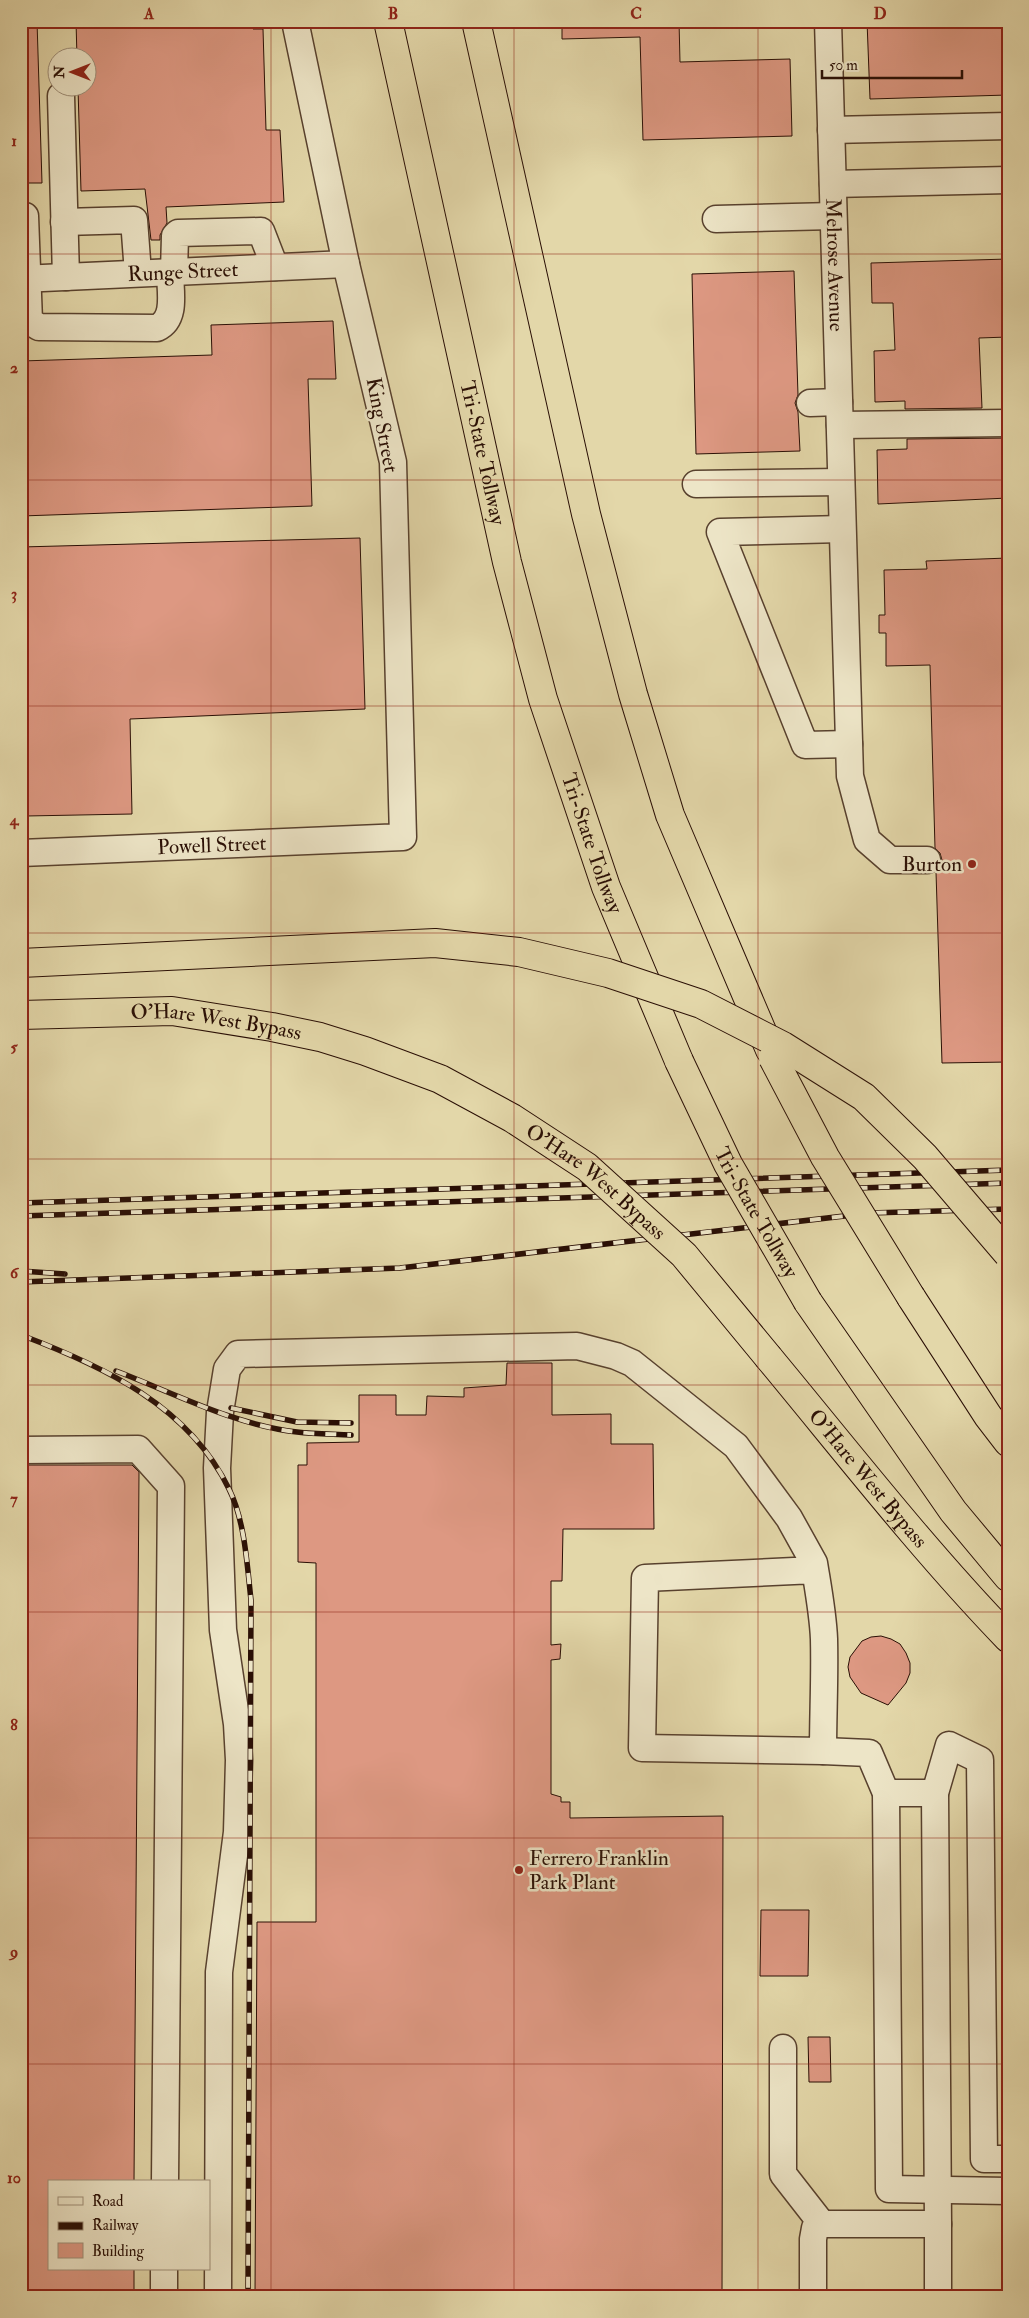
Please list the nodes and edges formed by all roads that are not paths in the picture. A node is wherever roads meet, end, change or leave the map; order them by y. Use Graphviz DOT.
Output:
graph roads {
  1 [pos="294,21"];
  2 [pos="388,21"];
  3 [pos="476,21"];
  4 [pos="828,21"];
  5 [pos="61,98"];
  6 [pos="1008,126"];
  7 [pos="831,130"];
  8 [pos="1008,180"];
  9 [pos="832,184"];
  10 [pos="21,216"];
  11 [pos="834,216"];
  12 [pos="716,219"];
  13 [pos="64,222"];
  14 [pos="346,264"];
  15 [pos="274,267"];
  16 [pos="172,272"];
  17 [pos="138,274"];
  18 [pos="66,277"];
  19 [pos="25,278"];
  20 [pos="810,403"];
  21 [pos="839,414"];
  22 [pos="1008,424"];
  23 [pos="841,482"];
  24 [pos="696,484"];
  25 [pos="842,519"];
  26 [pos="849,744"];
  27 [pos="403,838"];
  28 [pos="21,852"];
  29 [pos="927,860"];
  30 [pos="21,963"];
  31 [pos="21,1015"];
  32 [pos="1008,1254"];
  33 [pos="1008,1442"];
  34 [pos="21,1450"];
  35 [pos="815,1570"];
  36 [pos="1008,1576"];
  37 [pos="1008,1638"];
  38 [pos="823,1751"];
  39 [pos="935,1792"];
  40 [pos="886,1794"];
  41 [pos="783,2048"];
  42 [pos="996,2159"];
  43 [pos="165,2180"];
  44 [pos="938,2189"];
  45 [pos="996,2190"];
  46 [pos="822,2224"];
  47 [pos="938,2224"];
  48 [pos="164,2270"];
  49 [pos="164,2297"];
  50 [pos="218,2297"];
  51 [pos="813,2297"];
  52 [pos="938,2297"];
  1 -- 14 [label="street, King Street"];
  2 -- 36 [label="highway, Tri-State Tollway, bridge"];
  3 -- 33 [label="highway, bridge"];
  4 -- 7 [label="street, Melrose Avenue"];
  5 -- 13 [label="street"];
  6 -- 7 [label="street"];
  7 -- 9 [label="street, Melrose Avenue"];
  8 -- 9 [label="street"];
  9 -- 11 [label="street, Melrose Avenue"];
  10 -- 19 [label="street"];
  11 -- 12 [label="street"];
  11 -- 21 [label="street, Melrose Avenue"];
  13 -- 17 [label="street"];
  13 -- 18 [label="street"];
  14 -- 15 [label="street, Runge Street"];
  14 -- 27 [label="street, King Street"];
  15 -- 16 [label="street, Runge Street"];
  15 -- 16 [label="street"];
  16 -- 17 [label="street, Runge Street"];
  16 -- 19 [label="street"];
  17 -- 18 [label="street, Runge Street"];
  18 -- 19 [label="street, Runge Street"];
  20 -- 21 [label="street"];
  21 -- 22 [label="street"];
  21 -- 23 [label="street, Melrose Avenue"];
  23 -- 24 [label="street"];
  23 -- 25 [label="street, Melrose Avenue"];
  25 -- 26 [label="street, Melrose Avenue"];
  25 -- 26 [label="street"];
  26 -- 29 [label="street, Melrose Avenue"];
  27 -- 28 [label="street, Powell Street"];
  30 -- 32 [label="highway, bridge"];
  31 -- 37 [label="highway, O'Hare West Bypass, bridge"];
  34 -- 43 [label="street"];
  35 -- 38 [label="street"];
  35 -- 38 [label="street"];
  35 -- 50 [label="street"];
  38 -- 40 [label="street"];
  39 -- 40 [label="street"];
  39 -- 42 [label="street"];
  39 -- 44 [label="street"];
  40 -- 44 [label="street"];
  41 -- 46 [label="street"];
  42 -- 45 [label="street"];
  44 -- 45 [label="street"];
  44 -- 47 [label="street"];
  46 -- 47 [label="street"];
  46 -- 51 [label="street"];
  47 -- 52 [label="street"];
  48 -- 49 [label="street"];
}
